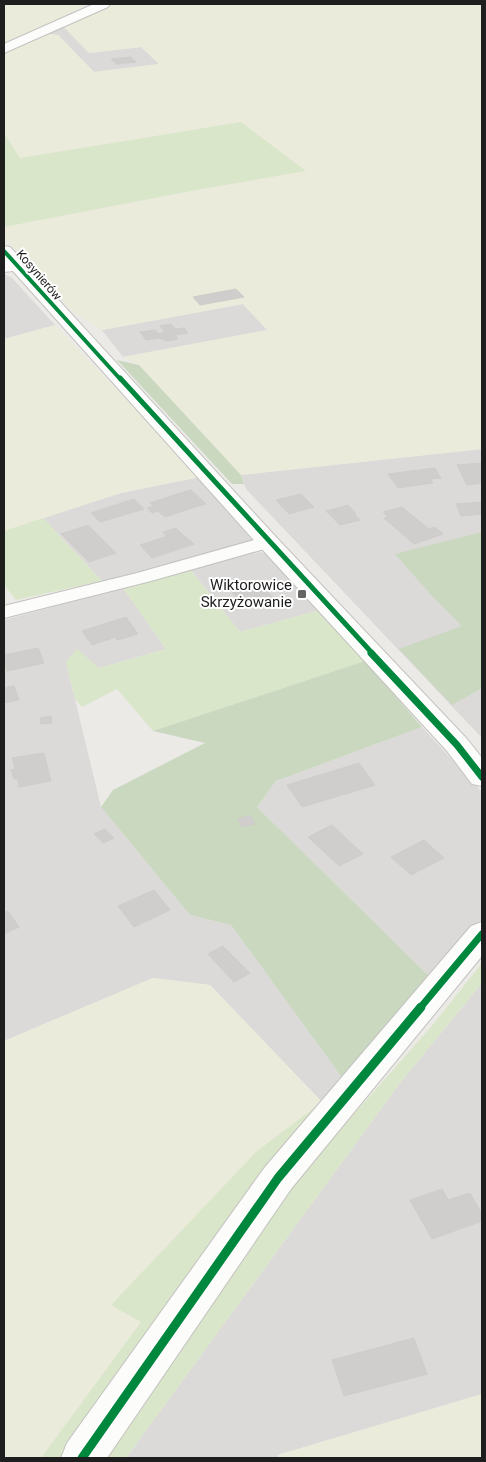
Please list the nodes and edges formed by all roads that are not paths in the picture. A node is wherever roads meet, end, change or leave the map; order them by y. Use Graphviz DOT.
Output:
graph roads {
  1 [pos="104,4"];
  2 [pos="4,49"];
  3 [pos="4,251"];
  4 [pos="10,267"];
  5 [pos="268,542"];
  6 [pos="4,612"];
  7 [pos="482,777"];
  8 [pos="482,934"];
  9 [pos="82,1458"];
  1 -- 2 [label="street"];
  3 -- 4 [label="street, Kosynierów"];
  4 -- 5 [label="street, Kosynierów"];
  5 -- 6 [label="street"];
  5 -- 7 [label="street, Kosynierów"];
  8 -- 9 [label="street"];
}
